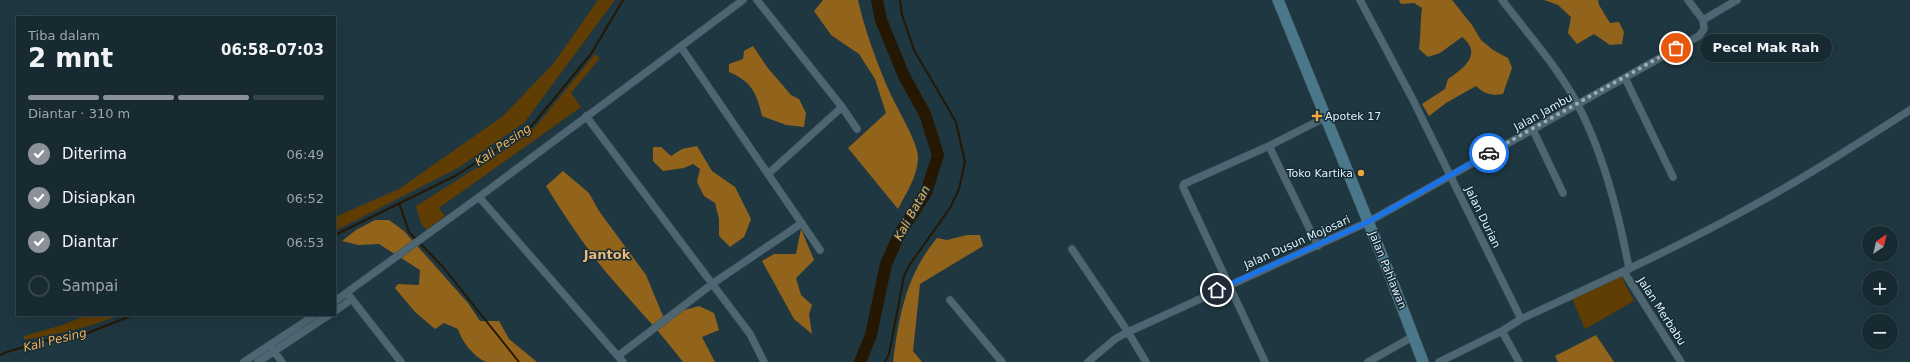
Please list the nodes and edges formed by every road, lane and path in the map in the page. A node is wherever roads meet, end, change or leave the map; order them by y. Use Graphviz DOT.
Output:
graph roads {
  1 [pos="743,0"];
  2 [pos="757,0"];
  3 [pos="1278,0"];
  4 [pos="1360,0"];
  5 [pos="1502,0"];
  6 [pos="1688,0"];
  7 [pos="1737,0"];
  8 [pos="1703,20"];
  9 [pos="681,47"];
  10 [pos="1625,78"];
  11 [pos="1578,105"];
  12 [pos="842,107"];
  13 [pos="1910,110"];
  14 [pos="586,116"];
  15 [pos="1326,117"];
  16 [pos="857,128"];
  17 [pos="1533,130"];
  18 [pos="1269,146"];
  19 [pos="768,174"];
  20 [pos="1450,176"];
  21 [pos="1673,177"];
  22 [pos="1563,193"];
  23 [pos="479,197"];
  24 [pos="1368,222"];
  25 [pos="802,223"];
  26 [pos="1318,246"];
  27 [pos="1072,249"];
  28 [pos="820,250"];
  29 [pos="1627,271"];
  30 [pos="712,284"];
  31 [pos="1230,284"];
  32 [pos="347,293"];
  33 [pos="352,299"];
  34 [pos="336,300"];
  35 [pos="950,300"];
  36 [pos="336,310"];
  37 [pos="314,316"];
  38 [pos="327,316"];
  39 [pos="1521,319"];
  40 [pos="1502,331"];
  41 [pos="1128,332"];
  42 [pos="1414,336"];
  43 [pos="272,348"];
  44 [pos="618,356"];
  45 [pos="244,362"];
  46 [pos="258,362"];
  47 [pos="282,362"];
  48 [pos="401,362"];
  49 [pos="623,362"];
  50 [pos="764,362"];
  51 [pos="1002,362"];
  52 [pos="1088,362"];
  53 [pos="1146,362"];
  54 [pos="1265,362"];
  55 [pos="1368,362"];
  56 [pos="1423,362"];
  57 [pos="1439,362"];
  58 [pos="1519,362"];
  59 [pos="1681,362"];
  1 -- 9 [label="street"];
  2 -- 12 [label="street"];
  3 -- 15 [label="main road, Jalan Pahlawan"];
  4 -- 20 [label="street, Jalan Durian"];
  5 -- 11 [label="street"];
  6 -- 8 [label="street"];
  7 -- 8 [label="street"];
  8 -- 10 [label="street, Jalan Jambu"];
  9 -- 14 [label="street"];
  9 -- 19 [label="street"];
  10 -- 11 [label="street, Jalan Jambu"];
  10 -- 21 [label="street"];
  11 -- 17 [label="street, Jalan Jambu"];
  11 -- 29 [label="street"];
  12 -- 16 [label="street"];
  12 -- 19 [label="street"];
  13 -- 29 [label="street"];
  14 -- 23 [label="street"];
  14 -- 30 [label="street"];
  15 -- 18 [label="street"];
  15 -- 24 [label="main road, Jalan Pahlawan"];
  17 -- 20 [label="street, Jalan Jambu"];
  17 -- 22 [label="street"];
  18 -- 26 [label="street"];
  18 -- 31 [label="street"];
  19 -- 25 [label="street"];
  20 -- 24 [label="street, Jalan Jambu"];
  20 -- 39 [label="street, Jalan Durian"];
  23 -- 32 [label="street"];
  23 -- 44 [label="street"];
  24 -- 26 [label="street, Jalan Dusun Mojosari"];
  24 -- 42 [label="main road, Jalan Pahlawan"];
  25 -- 28 [label="street"];
  25 -- 30 [label="street"];
  26 -- 31 [label="street, Jalan Dusun Mojosari"];
  27 -- 41 [label="street"];
  29 -- 39 [label="street"];
  29 -- 59 [label="street, Jalan Merbabu"];
  30 -- 44 [label="street"];
  30 -- 50 [label="street"];
  31 -- 41 [label="street, Jalan Dusun Mojosari"];
  31 -- 54 [label="street"];
  32 -- 33 [label="street"];
  32 -- 34 [label="street"];
  33 -- 36 [label="street"];
  33 -- 48 [label="street"];
  35 -- 51 [label="street"];
  37 -- 43 [label="street"];
  38 -- 43 [label="street"];
  39 -- 40 [label="street"];
  40 -- 57 [label="street"];
  40 -- 58 [label="street"];
  41 -- 52 [label="street, Jalan Dusun Mojosari"];
  41 -- 53 [label="street"];
  42 -- 55 [label="street"];
  42 -- 56 [label="main road, Jalan Pahlawan"];
  43 -- 45 [label="street"];
  43 -- 46 [label="street"];
  43 -- 47 [label="street"];
  44 -- 49 [label="street"];
}
